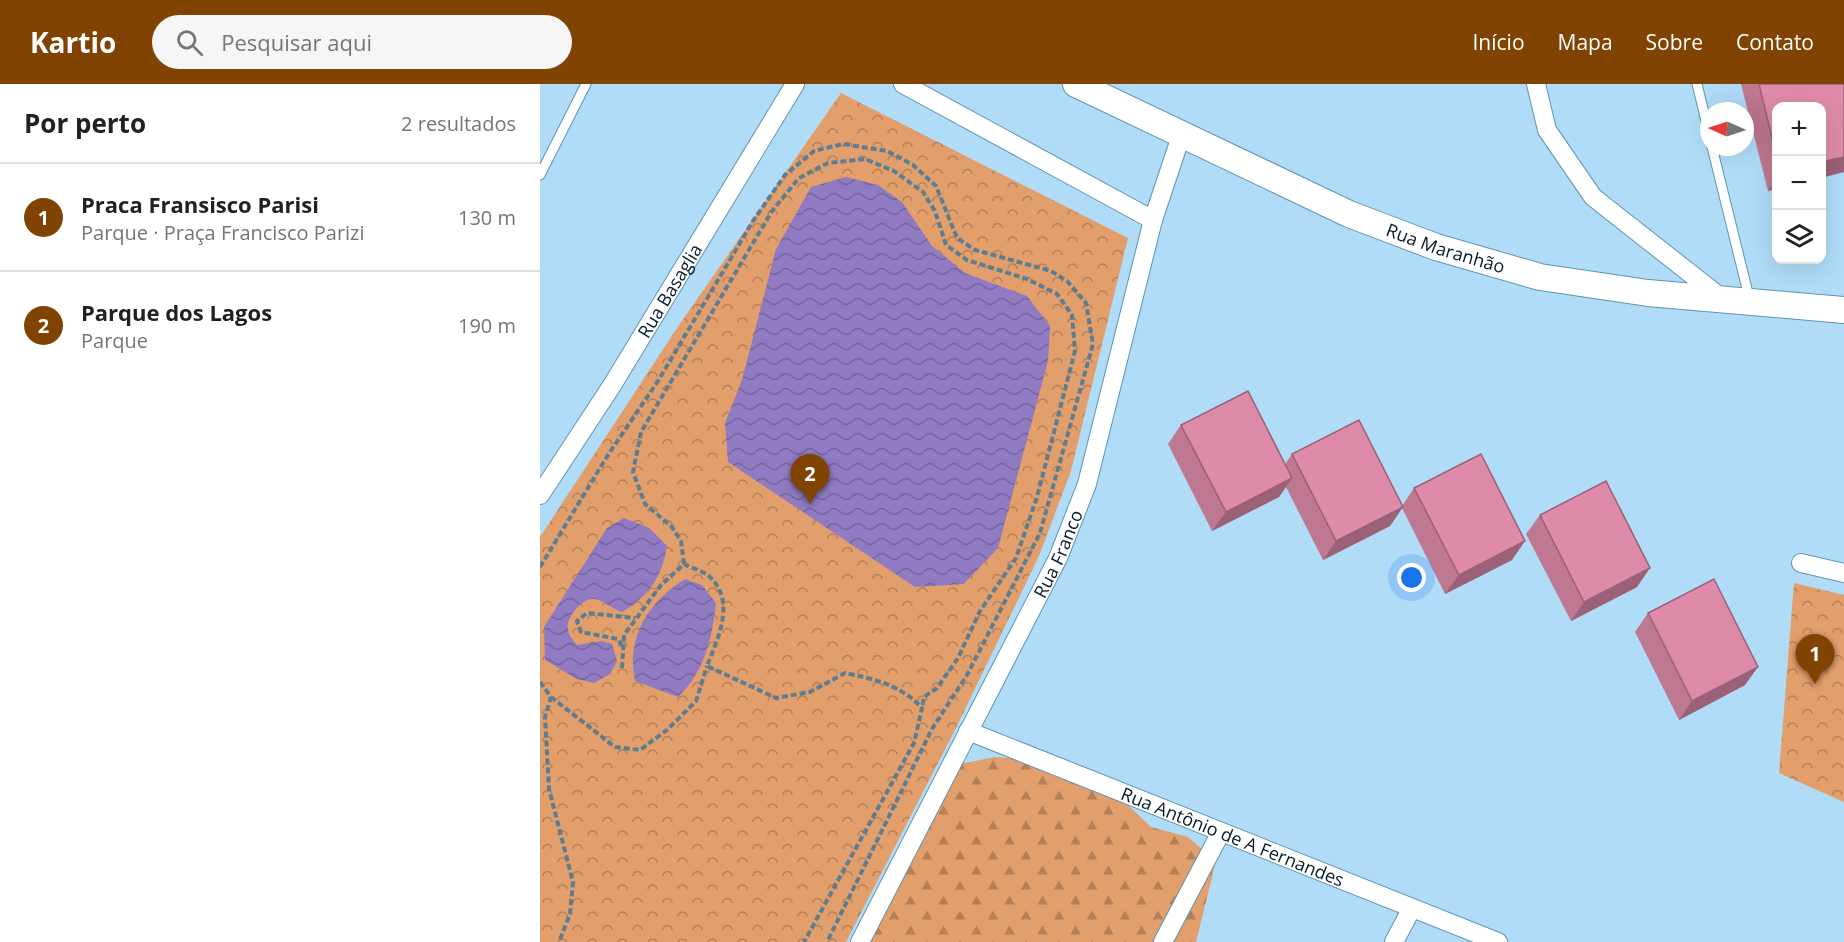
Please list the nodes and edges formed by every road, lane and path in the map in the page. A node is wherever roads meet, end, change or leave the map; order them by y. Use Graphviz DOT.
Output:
graph roads {
  1 [pos="586,84"];
  2 [pos="795,84"];
  3 [pos="903,84"];
  4 [pos="1076,84"];
  5 [pos="1536,84"];
  6 [pos="1697,84"];
  7 [pos="1701,102"];
  8 [pos="1180,136"];
  9 [pos="1714,156"];
  10 [pos="540,175"];
  11 [pos="1153,220"];
  12 [pos="1724,300"];
  13 [pos="1751,303"];
  14 [pos="1844,310"];
  15 [pos="540,495"];
  16 [pos="1801,563"];
  17 [pos="684,564"];
  18 [pos="540,567"];
  19 [pos="1844,573"];
  20 [pos="636,618"];
  21 [pos="623,648"];
  22 [pos="707,666"];
  23 [pos="622,668"];
  24 [pos="540,681"];
  25 [pos="551,698"];
  26 [pos="922,708"];
  27 [pos="968,731"];
  28 [pos="1221,832"];
  29 [pos="1412,908"];
  30 [pos="559,942"];
  31 [pos="804,942"];
  32 [pos="827,942"];
  33 [pos="860,942"];
  34 [pos="1163,942"];
  35 [pos="1394,942"];
  36 [pos="1498,942"];
  1 -- 10 [label="lane"];
  2 -- 15 [label="street, Rua Basaglia"];
  3 -- 11 [label="street"];
  4 -- 8 [label="main road, Rua Maranhão"];
  5 -- 12 [label="street"];
  6 -- 7 [label="lane"];
  8 -- 11 [label="street, Rua Franco"];
  8 -- 12 [label="main road, Rua Maranhão"];
  9 -- 13 [label="lane"];
  11 -- 27 [label="street, Rua Franco"];
  12 -- 13 [label="main road, Rua Maranhão"];
  13 -- 14 [label="main road, Rua Maranhão"];
  16 -- 19 [label="street"];
  17 -- 20 [label="path"];
  17 -- 22 [label="path"];
  17 -- 26 [label="path"];
  18 -- 32 [label="path"];
  20 -- 21 [label="path"];
  20 -- 21 [label="path"];
  21 -- 23 [label="path"];
  22 -- 25 [label="path"];
  22 -- 26 [label="path"];
  24 -- 25 [label="path"];
  25 -- 30 [label="path"];
  26 -- 31 [label="path"];
  27 -- 28 [label="street, Rua Antônio de A Fernandes"];
  27 -- 33 [label="street, Rua Franco"];
  28 -- 29 [label="street, Rua Antônio de A Fernandes"];
  28 -- 34 [label="street"];
  29 -- 35 [label="street"];
  29 -- 36 [label="street, Rua Antônio de A Fernandes"];
}
